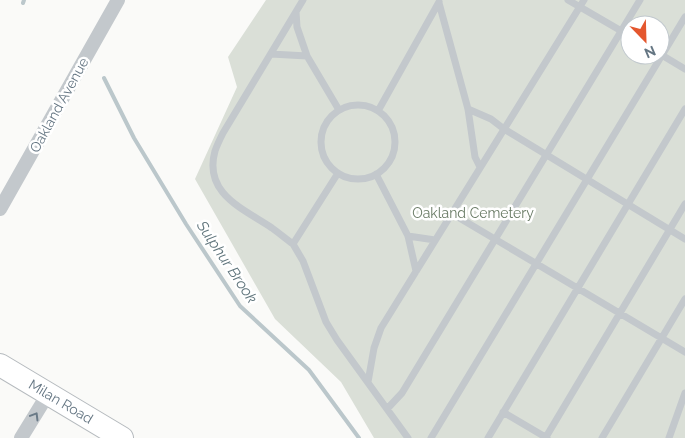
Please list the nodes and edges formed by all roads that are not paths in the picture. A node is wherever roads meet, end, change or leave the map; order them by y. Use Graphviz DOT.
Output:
graph roads {
  1 [pos="118,0"];
  2 [pos="303,0"];
  3 [pos="568,0"];
  4 [pos="584,0"];
  5 [pos="640,0"];
  6 [pos="439,2"];
  7 [pos="580,7"];
  8 [pos="296,12"];
  9 [pos="631,15"];
  10 [pos="685,17"];
  11 [pos="620,30"];
  12 [pos="620,33"];
  13 [pos="670,40"];
  14 [pos="271,54"];
  15 [pos="307,56"];
  16 [pos="670,60"];
  17 [pos="655,65"];
  18 [pos="685,69"];
  19 [pos="468,109"];
  20 [pos="339,110"];
  21 [pos="685,110"];
  22 [pos="378,111"];
  23 [pos="504,130"];
  24 [pos="547,155"];
  25 [pos="480,167"];
  26 [pos="338,173"];
  27 [pos="376,174"];
  28 [pos="587,180"];
  29 [pos="628,204"];
  30 [pos="685,204"];
  31 [pos="0,209"];
  32 [pos="451,213"];
  33 [pos="670,230"];
  34 [pos="408,236"];
  35 [pos="685,239"];
  36 [pos="435,240"];
  37 [pos="496,240"];
  38 [pos="293,244"];
  39 [pos="537,264"];
  40 [pos="416,271"];
  41 [pos="577,289"];
  42 [pos="685,299"];
  43 [pos="620,314"];
  44 [pos="662,338"];
  45 [pos="685,352"];
  46 [pos="0,365"];
  47 [pos="368,382"];
  48 [pos="685,393"];
  49 [pos="48,394"];
  50 [pos="387,409"];
  51 [pos="503,412"];
  52 [pos="21,438"];
  53 [pos="122,438"];
  54 [pos="408,438"];
  55 [pos="431,438"];
  56 [pos="488,438"];
  57 [pos="546,438"];
  58 [pos="602,438"];
  59 [pos="669,438"];
  1 -- 31 [label="street, Oakland Avenue"];
  2 -- 8 [label="lane"];
  3 -- 7 [label="lane"];
  4 -- 7 [label="lane"];
  5 -- 9 [label="lane"];
  6 -- 19 [label="lane"];
  6 -- 22 [label="lane"];
  7 -- 11 [label="lane"];
  7 -- 23 [label="lane"];
  8 -- 14 [label="lane"];
  8 -- 15 [label="lane"];
  10 -- 13 [label="lane"];
  12 -- 24 [label="lane"];
  14 -- 15 [label="lane"];
  14 -- 38 [label="lane"];
  15 -- 20 [label="lane"];
  16 -- 18 [label="lane"];
  17 -- 28 [label="lane"];
  19 -- 23 [label="lane"];
  19 -- 25 [label="lane"];
  20 -- 22 [label="lane"];
  20 -- 26 [label="lane"];
  21 -- 29 [label="lane"];
  22 -- 27 [label="lane"];
  23 -- 24 [label="lane"];
  23 -- 25 [label="lane"];
  24 -- 28 [label="lane"];
  24 -- 37 [label="lane"];
  25 -- 32 [label="lane"];
  26 -- 27 [label="lane"];
  26 -- 38 [label="lane"];
  27 -- 34 [label="lane"];
  28 -- 29 [label="lane"];
  28 -- 39 [label="lane"];
  29 -- 33 [label="lane"];
  29 -- 41 [label="lane"];
  30 -- 33 [label="lane"];
  32 -- 36 [label="lane"];
  32 -- 37 [label="lane"];
  33 -- 35 [label="lane"];
  33 -- 43 [label="lane"];
  34 -- 36 [label="lane"];
  34 -- 40 [label="lane"];
  36 -- 40 [label="lane"];
  37 -- 39 [label="lane"];
  37 -- 50 [label="lane"];
  38 -- 47 [label="lane"];
  39 -- 41 [label="lane"];
  39 -- 55 [label="lane"];
  40 -- 47 [label="lane"];
  41 -- 43 [label="lane"];
  41 -- 51 [label="lane"];
  42 -- 44 [label="lane"];
  43 -- 44 [label="lane"];
  43 -- 57 [label="lane"];
  44 -- 45 [label="lane"];
  44 -- 58 [label="lane"];
  46 -- 49 [label="main road, Milan Road"];
  47 -- 50 [label="lane"];
  48 -- 59 [label="lane"];
  52 -- 49 [label="street, one-way"];
  49 -- 53 [label="main road, Milan Road"];
  50 -- 54 [label="lane"];
  51 -- 56 [label="lane"];
  51 -- 57 [label="lane"];
}
